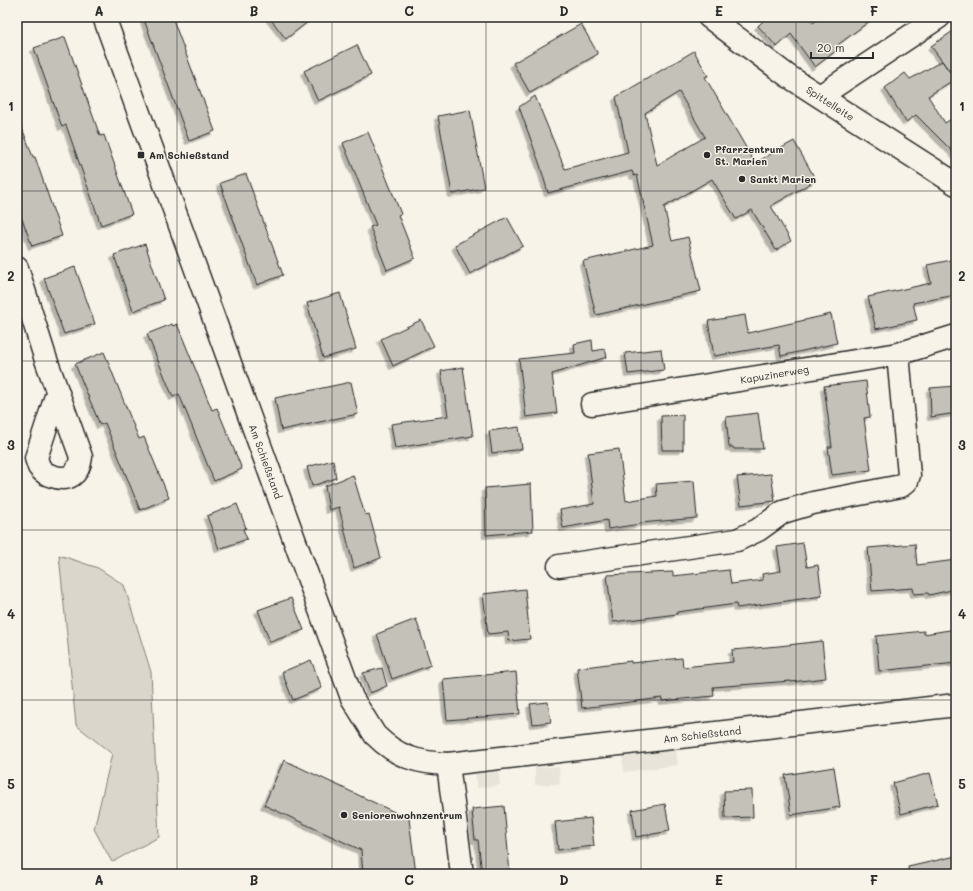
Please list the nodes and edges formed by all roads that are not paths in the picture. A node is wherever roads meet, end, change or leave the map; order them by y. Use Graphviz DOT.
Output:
graph roads {
  1 [pos="104,17"];
  2 [pos="709,17"];
  3 [pos="939,17"];
  4 [pos="820,96"];
  5 [pos="956,184"];
  6 [pos="17,268"];
  7 [pos="956,336"];
  8 [pos="898,354"];
  9 [pos="57,393"];
  10 [pos="592,404"];
  11 [pos="559,566"];
  12 [pos="956,705"];
  13 [pos="448,764"];
  14 [pos="462,874"];
  1 -- 13 [label="street, Am Schießstand"];
  2 -- 4 [label="street, Spittelleite"];
  3 -- 4 [label="street"];
  4 -- 5 [label="street, Spittelleite"];
  6 -- 9 [label="street"];
  7 -- 8 [label="street, Kapuzinerweg"];
  8 -- 10 [label="street, Kapuzinerweg"];
  8 -- 11 [label="street"];
  12 -- 13 [label="street, Am Schießstand"];
  13 -- 14 [label="street"];
}
